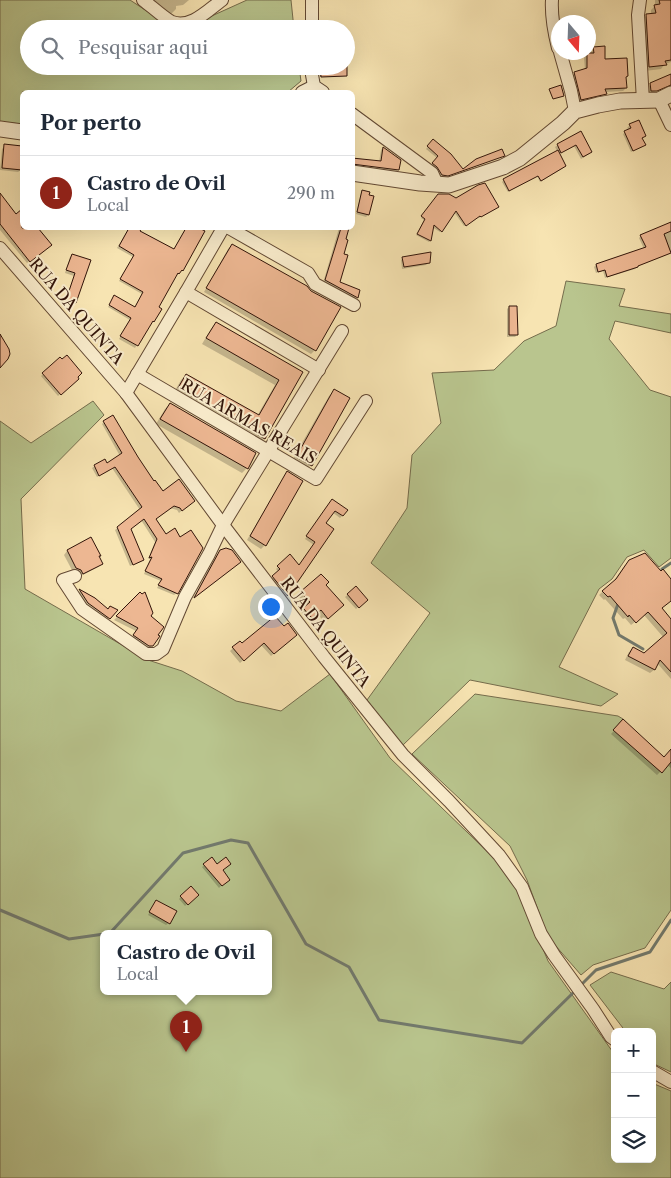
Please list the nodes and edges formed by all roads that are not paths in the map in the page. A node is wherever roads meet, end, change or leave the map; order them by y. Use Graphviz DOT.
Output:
graph roads {
  1 [pos="143,0"];
  2 [pos="222,0"];
  3 [pos="312,0"];
  4 [pos="552,0"];
  5 [pos="640,0"];
  6 [pos="552,15"];
  7 [pos="169,20"];
  8 [pos="195,20"];
  9 [pos="312,20"];
  10 [pos="562,60"];
  11 [pos="312,75"];
  12 [pos="318,89"];
  13 [pos="665,97"];
  14 [pos="643,101"];
  15 [pos="575,111"];
  16 [pos="355,116"];
  17 [pos="671,125"];
  18 [pos="0,129"];
  19 [pos="20,132"];
  20 [pos="355,173"];
  21 [pos="437,184"];
  22 [pos="222,230"];
  23 [pos="233,230"];
  24 [pos="0,248"];
  25 [pos="186,292"];
  26 [pos="354,305"];
  27 [pos="342,331"];
  28 [pos="319,370"];
  29 [pos="137,374"];
  30 [pos="126,393"];
  31 [pos="366,402"];
  32 [pos="268,451"];
  33 [pos="223,525"];
  34 [pos="75,576"];
  35 [pos="611,1037"];
  36 [pos="655,1073"];
  37 [pos="671,1082"];
  1 -- 7 [label="street"];
  2 -- 8 [label="street"];
  3 -- 9 [label="street"];
  4 -- 6 [label="street"];
  5 -- 14 [label="street"];
  10 -- 15 [label="street"];
  11 -- 12 [label="street"];
  13 -- 14 [label="street"];
  13 -- 17 [label="street"];
  14 -- 15 [label="street"];
  15 -- 21 [label="street"];
  16 -- 21 [label="street"];
  18 -- 19 [label="street"];
  20 -- 21 [label="street"];
  22 -- 25 [label="street"];
  23 -- 26 [label="street"];
  24 -- 30 [label="street, RUA DA QUINTA"];
  25 -- 28 [label="street"];
  25 -- 29 [label="street"];
  27 -- 28 [label="street"];
  28 -- 32 [label="street"];
  29 -- 30 [label="street"];
  29 -- 32 [label="street, RUA ARMAS REAIS"];
  30 -- 33 [label="street, RUA DA QUINTA"];
  31 -- 32 [label="street, RUA ARMAS REAIS"];
  32 -- 33 [label="street"];
  33 -- 34 [label="street"];
  33 -- 35 [label="street, RUA DA QUINTA"];
  36 -- 37 [label="street"];
}
